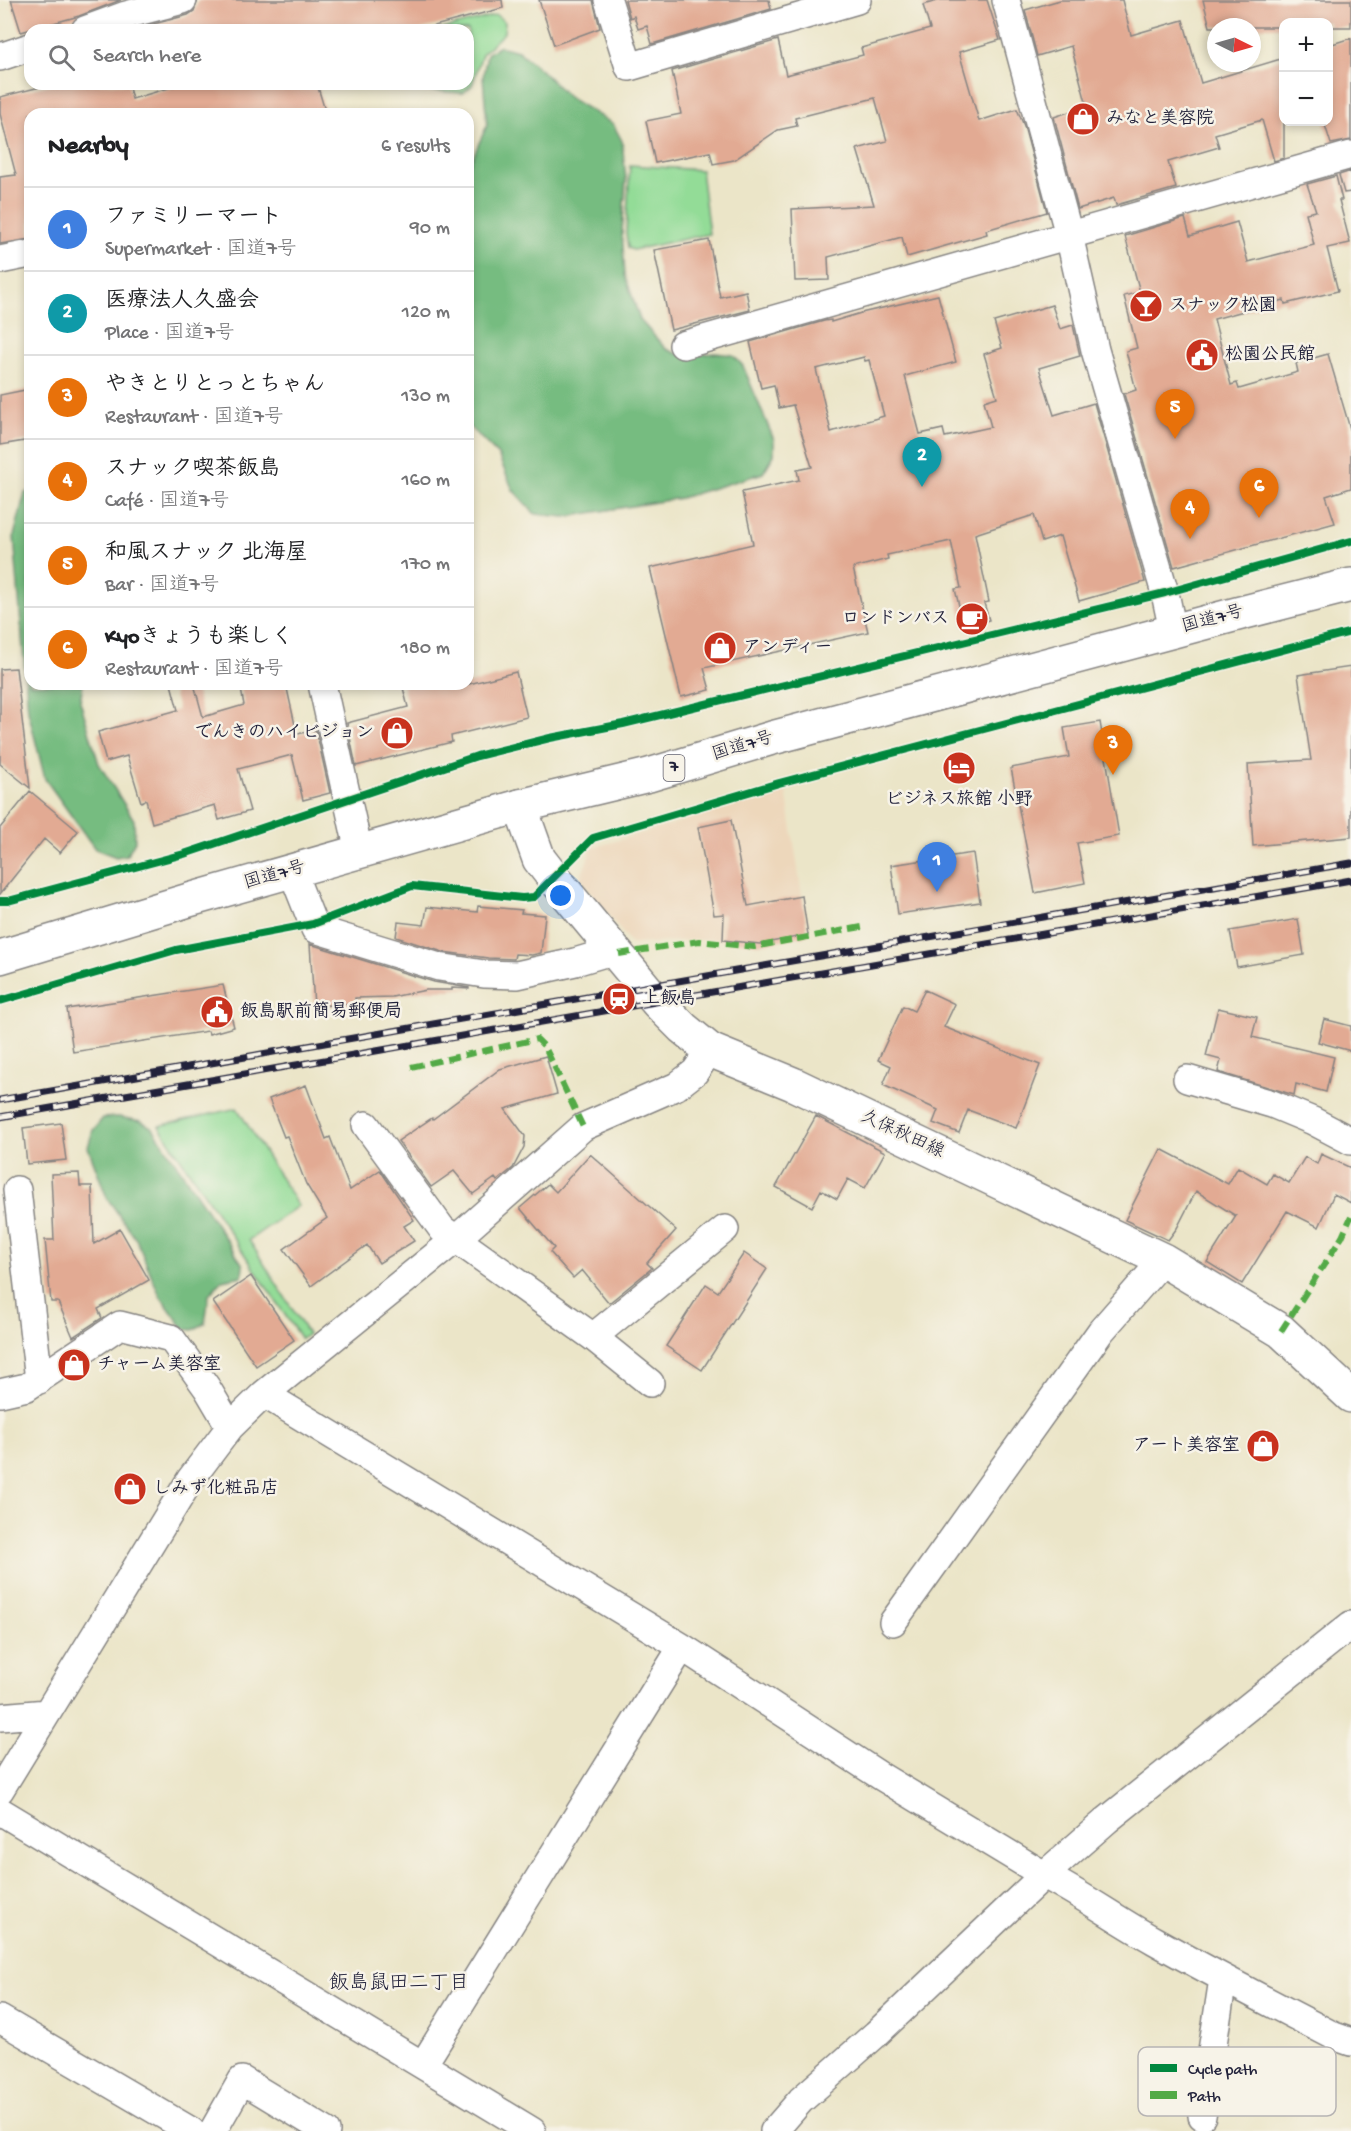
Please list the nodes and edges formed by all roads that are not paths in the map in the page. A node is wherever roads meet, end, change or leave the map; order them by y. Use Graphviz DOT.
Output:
graph roads {
  1 [pos="183,0"];
  2 [pos="608,0"];
  3 [pos="857,0"];
  4 [pos="1010,1"];
  5 [pos="101,24"];
  6 [pos="24,49"];
  7 [pos="0,57"];
  8 [pos="1351,155"];
  9 [pos="1069,235"];
  10 [pos="24,255"];
  11 [pos="0,260"];
  12 [pos="683,345"];
  13 [pos="1351,585"];
  14 [pos="1173,630"];
  15 [pos="323,690"];
  16 [pos="520,806"];
  17 [pos="360,852"];
  18 [pos="292,871"];
  19 [pos="615,950"];
  20 [pos="0,957"];
  21 [pos="711,1050"];
  22 [pos="1187,1079"];
  23 [pos="366,1125"];
  24 [pos="1351,1141"];
  25 [pos="17,1190"];
  26 [pos="725,1229"];
  27 [pos="456,1239"];
  28 [pos="1163,1260"];
  29 [pos="593,1337"];
  30 [pos="39,1380"];
  31 [pos="650,1383"];
  32 [pos="0,1393"];
  33 [pos="264,1394"];
  34 [pos="1351,1396"];
  35 [pos="230,1427"];
  36 [pos="893,1622"];
  37 [pos="1351,1625"];
  38 [pos="682,1647"];
  39 [pos="47,1713"];
  40 [pos="0,1717"];
  41 [pos="0,1790"];
  42 [pos="0,1811"];
  43 [pos="1044,1875"];
  44 [pos="1223,1979"];
  45 [pos="0,2019"];
  46 [pos="1351,2042"];
  47 [pos="1213,2047"];
  48 [pos="423,2065"];
  49 [pos="191,2131"];
  50 [pos="213,2131"];
  51 [pos="326,2131"];
  52 [pos="532,2131"];
  53 [pos="774,2131"];
  1 -- 5 [label="street"];
  2 -- 3 [label="street"];
  4 -- 9 [label="street"];
  6 -- 7 [label="street"];
  8 -- 9 [label="street"];
  9 -- 12 [label="street"];
  9 -- 14 [label="street"];
  10 -- 11 [label="street"];
  13 -- 14 [label="main road, 国道7号 / 7"];
  14 -- 16 [label="main road, 国道7号 / 7"];
  15 -- 17 [label="street"];
  16 -- 17 [label="main road, 国道7号 / 7"];
  16 -- 19 [label="main road, 久保秋田線"];
  17 -- 18 [label="main road, 国道7号 / 7"];
  18 -- 19 [label="street"];
  18 -- 20 [label="main road, 国道7号 / 7"];
  19 -- 21 [label="main road, 久保秋田線"];
  21 -- 27 [label="street"];
  21 -- 28 [label="main road, 久保秋田線"];
  22 -- 24 [label="street"];
  23 -- 27 [label="street"];
  25 -- 30 [label="street"];
  26 -- 29 [label="street"];
  27 -- 29 [label="street"];
  27 -- 33 [label="street"];
  28 -- 34 [label="main road, 久保秋田線"];
  28 -- 36 [label="street"];
  29 -- 31 [label="street"];
  30 -- 32 [label="street"];
  30 -- 35 [label="street"];
  33 -- 35 [label="street"];
  33 -- 38 [label="street"];
  35 -- 39 [label="street"];
  37 -- 43 [label="street"];
  38 -- 43 [label="street"];
  38 -- 48 [label="street"];
  39 -- 40 [label="street"];
  39 -- 41 [label="street"];
  42 -- 48 [label="street"];
  43 -- 44 [label="street"];
  43 -- 53 [label="street"];
  44 -- 46 [label="street"];
  44 -- 47 [label="street"];
  45 -- 49 [label="street"];
  48 -- 52 [label="street"];
  50 -- 51 [label="street"];
}
